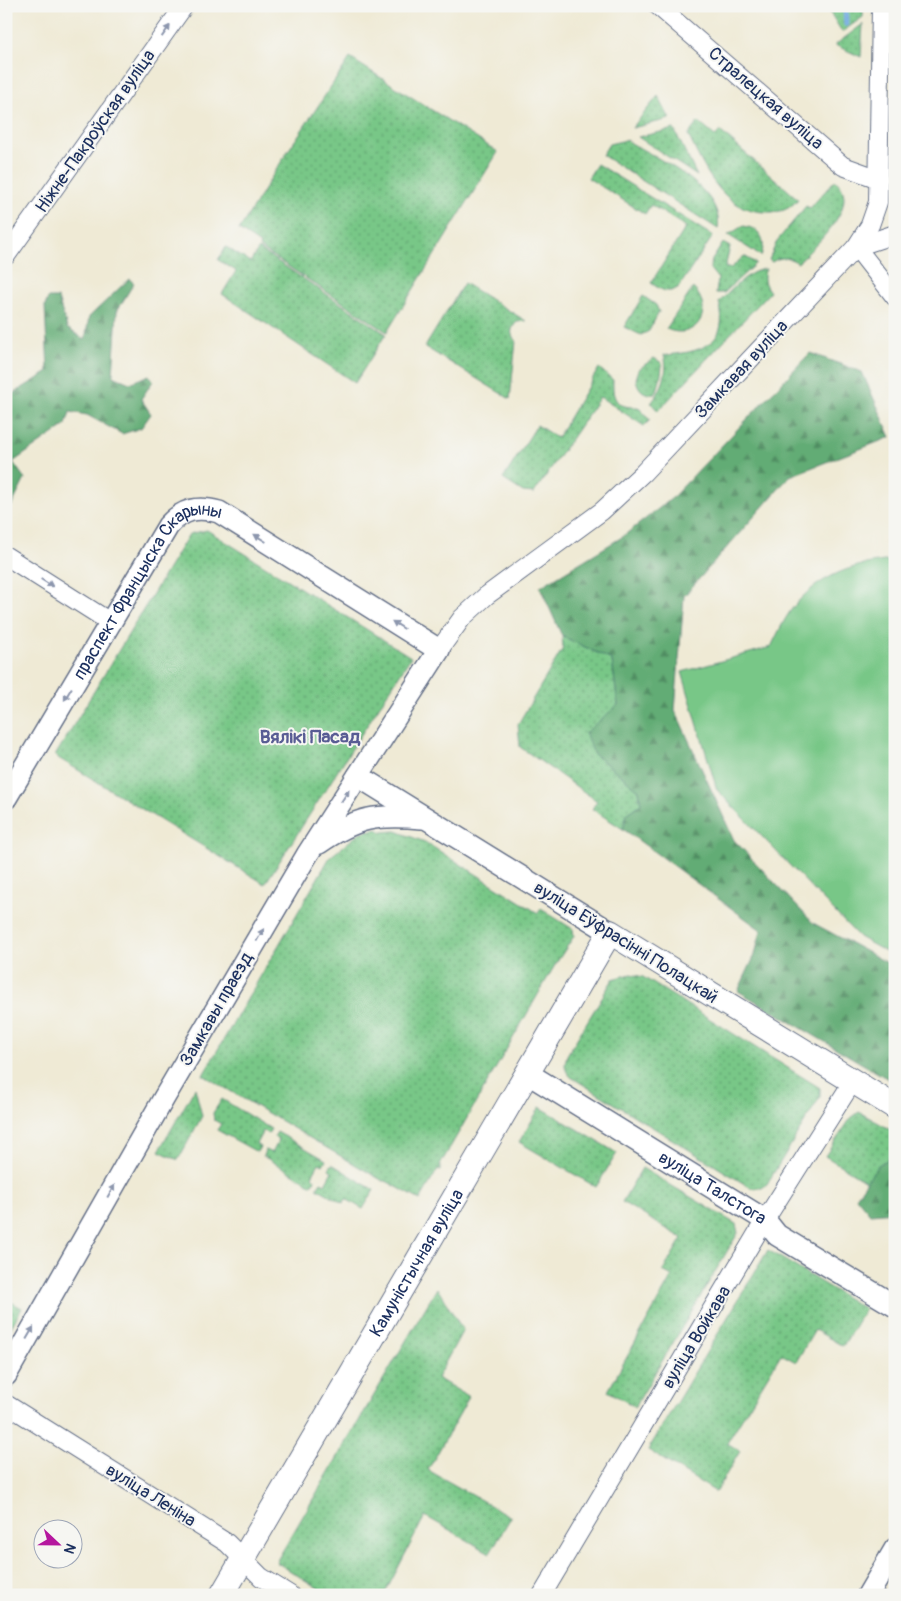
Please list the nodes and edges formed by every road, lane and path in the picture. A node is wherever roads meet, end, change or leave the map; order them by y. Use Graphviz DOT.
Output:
graph roads {
  1 [pos="184,6"];
  2 [pos="658,6"];
  3 [pos="880,6"];
  4 [pos="879,179"];
  5 [pos="895,234"];
  6 [pos="856,247"];
  7 [pos="6,256"];
  8 [pos="895,297"];
  9 [pos="6,556"];
  10 [pos="110,622"];
  11 [pos="439,650"];
  12 [pos="358,776"];
  13 [pos="6,798"];
  14 [pos="426,818"];
  15 [pos="311,849"];
  16 [pos="610,932"];
  17 [pos="527,1073"];
  18 [pos="853,1081"];
  19 [pos="895,1107"];
  20 [pos="765,1220"];
  21 [pos="895,1306"];
  22 [pos="6,1375"];
  23 [pos="6,1404"];
  24 [pos="895,1549"];
  25 [pos="243,1558"];
  26 [pos="222,1595"];
  27 [pos="290,1595"];
  28 [pos="542,1595"];
  29 [pos="868,1595"];
  7 -- 1 [label="street, Ніжне-Пакроўская вуліца, one-way"];
  2 -- 4 [label="street, Стралецкая вуліца"];
  3 -- 4 [label="street, Замкавая вуліца"];
  4 -- 6 [label="street, Замкавая вуліца"];
  5 -- 6 [label="street"];
  6 -- 8 [label="street"];
  6 -- 11 [label="street, Замкавая вуліца"];
  9 -- 10 [label="street, one-way"];
  11 -- 10 [label="street, праспект Францыска Скарыны, one-way"];
  10 -- 13 [label="street, праспект Францыска Скарыны, one-way"];
  11 -- 12 [label="street, Замкавы праезд"];
  12 -- 14 [label="street, вуліца Еўфрасінні Полацкай"];
  15 -- 12 [label="street, Замкавы праезд, one-way"];
  14 -- 15 [label="street"];
  14 -- 16 [label="street, вуліца Еўфрасінні Полацкай"];
  22 -- 15 [label="street, Замкавы праезд, one-way"];
  16 -- 17 [label="main road, Камуністычная вуліца"];
  16 -- 18 [label="main road, вуліца Еўфрасінні Полацкай"];
  17 -- 20 [label="street, вуліца Талстога"];
  17 -- 25 [label="main road, Камуністычная вуліца"];
  18 -- 19 [label="main road, вуліца Еўфрасінні Полацкай"];
  18 -- 20 [label="street, вуліца Войкава"];
  20 -- 21 [label="street, вуліца Талстога"];
  20 -- 28 [label="street, вуліца Войкава"];
  23 -- 25 [label="street, вуліца Леніна"];
  24 -- 29 [label="street"];
  25 -- 26 [label="main road, Камуністычная вуліца"];
  25 -- 27 [label="street, вуліца Леніна"];
}
